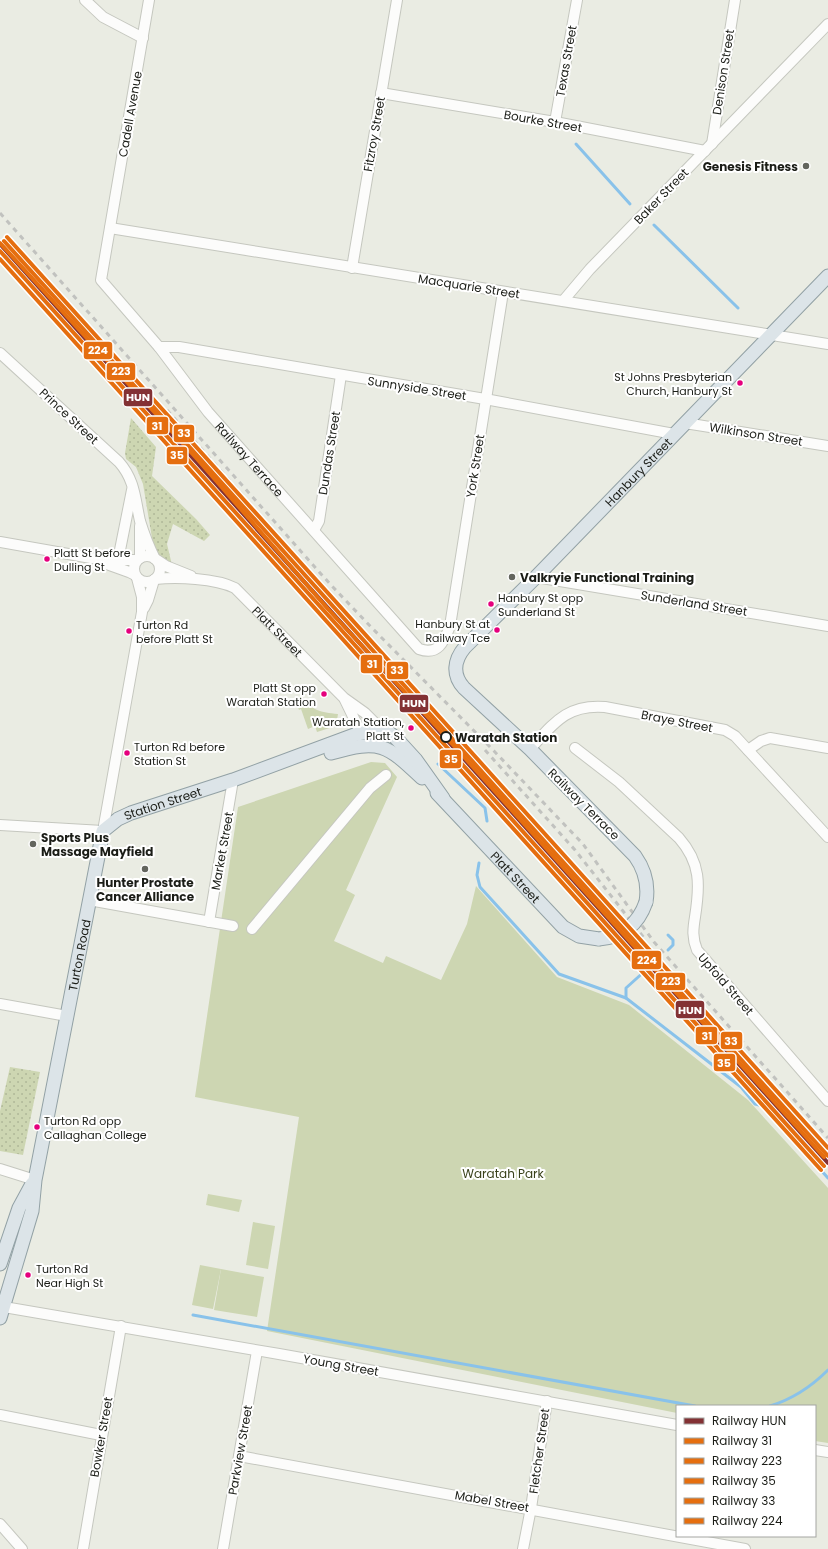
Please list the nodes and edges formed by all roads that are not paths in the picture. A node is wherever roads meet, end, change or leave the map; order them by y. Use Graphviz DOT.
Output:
graph roads {
  1 [pos="85,0"];
  2 [pos="149,0"];
  3 [pos="397,0"];
  4 [pos="576,0"];
  5 [pos="735,0"];
  6 [pos="828,24"];
  7 [pos="142,38"];
  8 [pos="381,93"];
  9 [pos="555,122"];
  10 [pos="708,148"];
  11 [pos="110,228"];
  12 [pos="352,268"];
  13 [pos="828,276"];
  14 [pos="503,292"];
  15 [pos="563,302"];
  16 [pos="771,335"];
  17 [pos="828,344"];
  18 [pos="160,347"];
  19 [pos="0,353"];
  20 [pos="341,375"];
  21 [pos="485,399"];
  22 [pos="684,423"];
  23 [pos="674,434"];
  24 [pos="828,446"];
  25 [pos="133,484"];
  26 [pos="140,520"];
  27 [pos="314,530"];
  28 [pos="0,542"];
  29 [pos="91,558"];
  30 [pos="139,559"];
  31 [pos="118,560"];
  32 [pos="156,560"];
  33 [pos="136,576"];
  34 [pos="536,577"];
  35 [pos="155,579"];
  36 [pos="202,580"];
  37 [pos="142,612"];
  38 [pos="828,626"];
  39 [pos="445,640"];
  40 [pos="456,671"];
  41 [pos="344,698"];
  42 [pos="382,730"];
  43 [pos="361,733"];
  44 [pos="575,748"];
  45 [pos="828,748"];
  46 [pos="530,749"];
  47 [pos="748,750"];
  48 [pos="403,756"];
  49 [pos="386,775"];
  50 [pos="233,780"];
  51 [pos="0,825"];
  52 [pos="103,831"];
  53 [pos="828,837"];
  54 [pos="89,900"];
  55 [pos="209,922"];
  56 [pos="233,926"];
  57 [pos="252,929"];
  58 [pos="598,939"];
  59 [pos="0,1004"];
  60 [pos="67,1016"];
  61 [pos="828,1101"];
  62 [pos="0,1169"];
  63 [pos="35,1180"];
  64 [pos="0,1264"];
  65 [pos="2,1313"];
  66 [pos="120,1326"];
  67 [pos="258,1351"];
  68 [pos="547,1401"];
  69 [pos="0,1415"];
  70 [pos="676,1425"];
  71 [pos="101,1435"];
  72 [pos="816,1450"];
  73 [pos="828,1452"];
  74 [pos="239,1456"];
  75 [pos="531,1508"];
  76 [pos="0,1524"];
  77 [pos="676,1536"];
  78 [pos="682,1537"];
  79 [pos="22,1549"];
  80 [pos="82,1549"];
  81 [pos="223,1549"];
  82 [pos="523,1549"];
  83 [pos="744,1549"];
  1 -- 7 [label="street"];
  2 -- 7 [label="street, Cadell Avenue"];
  3 -- 8 [label="street, Fitzroy Street"];
  4 -- 9 [label="street, Texas Street"];
  5 -- 10 [label="street, Denison Street"];
  6 -- 10 [label="street, Baker Street"];
  7 -- 11 [label="street, Cadell Avenue"];
  8 -- 9 [label="street, Bourke Street"];
  8 -- 12 [label="street, Fitzroy Street"];
  9 -- 10 [label="street, Bourke Street"];
  10 -- 15 [label="street, Baker Street"];
  11 -- 12 [label="street, Macquarie Street"];
  11 -- 18 [label="street, Railway Terrace"];
  12 -- 14 [label="street, Macquarie Street"];
  13 -- 16 [label="main road, Hanbury Street"];
  14 -- 15 [label="street, Macquarie Street"];
  14 -- 21 [label="street, York Street"];
  15 -- 16 [label="street, Macquarie Street"];
  16 -- 17 [label="street, Macquarie Street"];
  16 -- 22 [label="main road, Hanbury Street"];
  18 -- 20 [label="street, Sunnyside Street"];
  18 -- 27 [label="street, Railway Terrace"];
  19 -- 25 [label="street, Prince Street"];
  20 -- 21 [label="street, Sunnyside Street"];
  20 -- 27 [label="street, Dundas Street"];
  21 -- 23 [label="street, Sunnyside Street"];
  21 -- 39 [label="street, York Street"];
  22 -- 23 [label="main road, Hanbury Street"];
  22 -- 24 [label="street, Wilkinson Street"];
  23 -- 34 [label="main road, Hanbury Street"];
  25 -- 26 [label="street, Prince Street"];
  25 -- 31 [label="street"];
  26 -- 30 [label="street, Prince Street"];
  26 -- 32 [label="street, Prince Street"];
  27 -- 39 [label="street, Railway Terrace"];
  28 -- 29 [label="street"];
  29 -- 31 [label="street"];
  29 -- 33 [label="street"];
  30 -- 31 [label="street"];
  30 -- 32 [label="street"];
  30 -- 33 [label="street"];
  32 -- 35 [label="street"];
  32 -- 36 [label="street, Platt Street"];
  33 -- 35 [label="street"];
  33 -- 37 [label="street, Turton Road"];
  34 -- 38 [label="street, Sunderland Street"];
  34 -- 40 [label="main road, Hanbury Street"];
  35 -- 36 [label="street, Platt Street"];
  35 -- 37 [label="street, Turton Road"];
  36 -- 41 [label="street, Platt Street"];
  37 -- 52 [label="street, Turton Road"];
  40 -- 46 [label="main road, Railway Terrace"];
  41 -- 42 [label="street, Platt Street"];
  41 -- 43 [label="street, Platt Street"];
  42 -- 43 [label="main road, Station Street"];
  42 -- 48 [label="main road"];
  43 -- 48 [label="main road"];
  43 -- 50 [label="main road, Station Street"];
  44 -- 61 [label="street, Upfold Street"];
  45 -- 47 [label="street"];
  46 -- 47 [label="street, Braye Street"];
  46 -- 58 [label="main road, Railway Terrace, bridge"];
  47 -- 53 [label="street, Braye Street"];
  48 -- 50 [label="main road, Station Street"];
  48 -- 58 [label="main road, Platt Street"];
  49 -- 57 [label="street"];
  50 -- 52 [label="main road, Station Street"];
  50 -- 55 [label="street, Market Street"];
  51 -- 52 [label="street"];
  52 -- 54 [label="main road, Turton Road"];
  54 -- 55 [label="street"];
  54 -- 60 [label="main road, Turton Road"];
  55 -- 56 [label="street"];
  59 -- 60 [label="street"];
  60 -- 63 [label="main road, Turton Road"];
  62 -- 63 [label="street"];
  63 -- 64 [label="main road, Turton Road"];
  63 -- 65 [label="main road, Turton Road"];
  65 -- 66 [label="street, Young Street"];
  66 -- 67 [label="street, Young Street"];
  66 -- 71 [label="street, Bowker Street"];
  67 -- 68 [label="street, Young Street"];
  67 -- 74 [label="street, Parkview Street"];
  68 -- 70 [label="street, Young Street"];
  68 -- 75 [label="street, Fletcher Street"];
  69 -- 71 [label="street"];
  71 -- 80 [label="street, Bowker Street"];
  72 -- 73 [label="street"];
  74 -- 75 [label="street, Mabel Street"];
  74 -- 81 [label="street, Parkview Street"];
  75 -- 77 [label="street, Mabel Street"];
  75 -- 82 [label="street, Fletcher Street"];
  76 -- 79 [label="street"];
  78 -- 83 [label="street, Mabel Street"];
}
